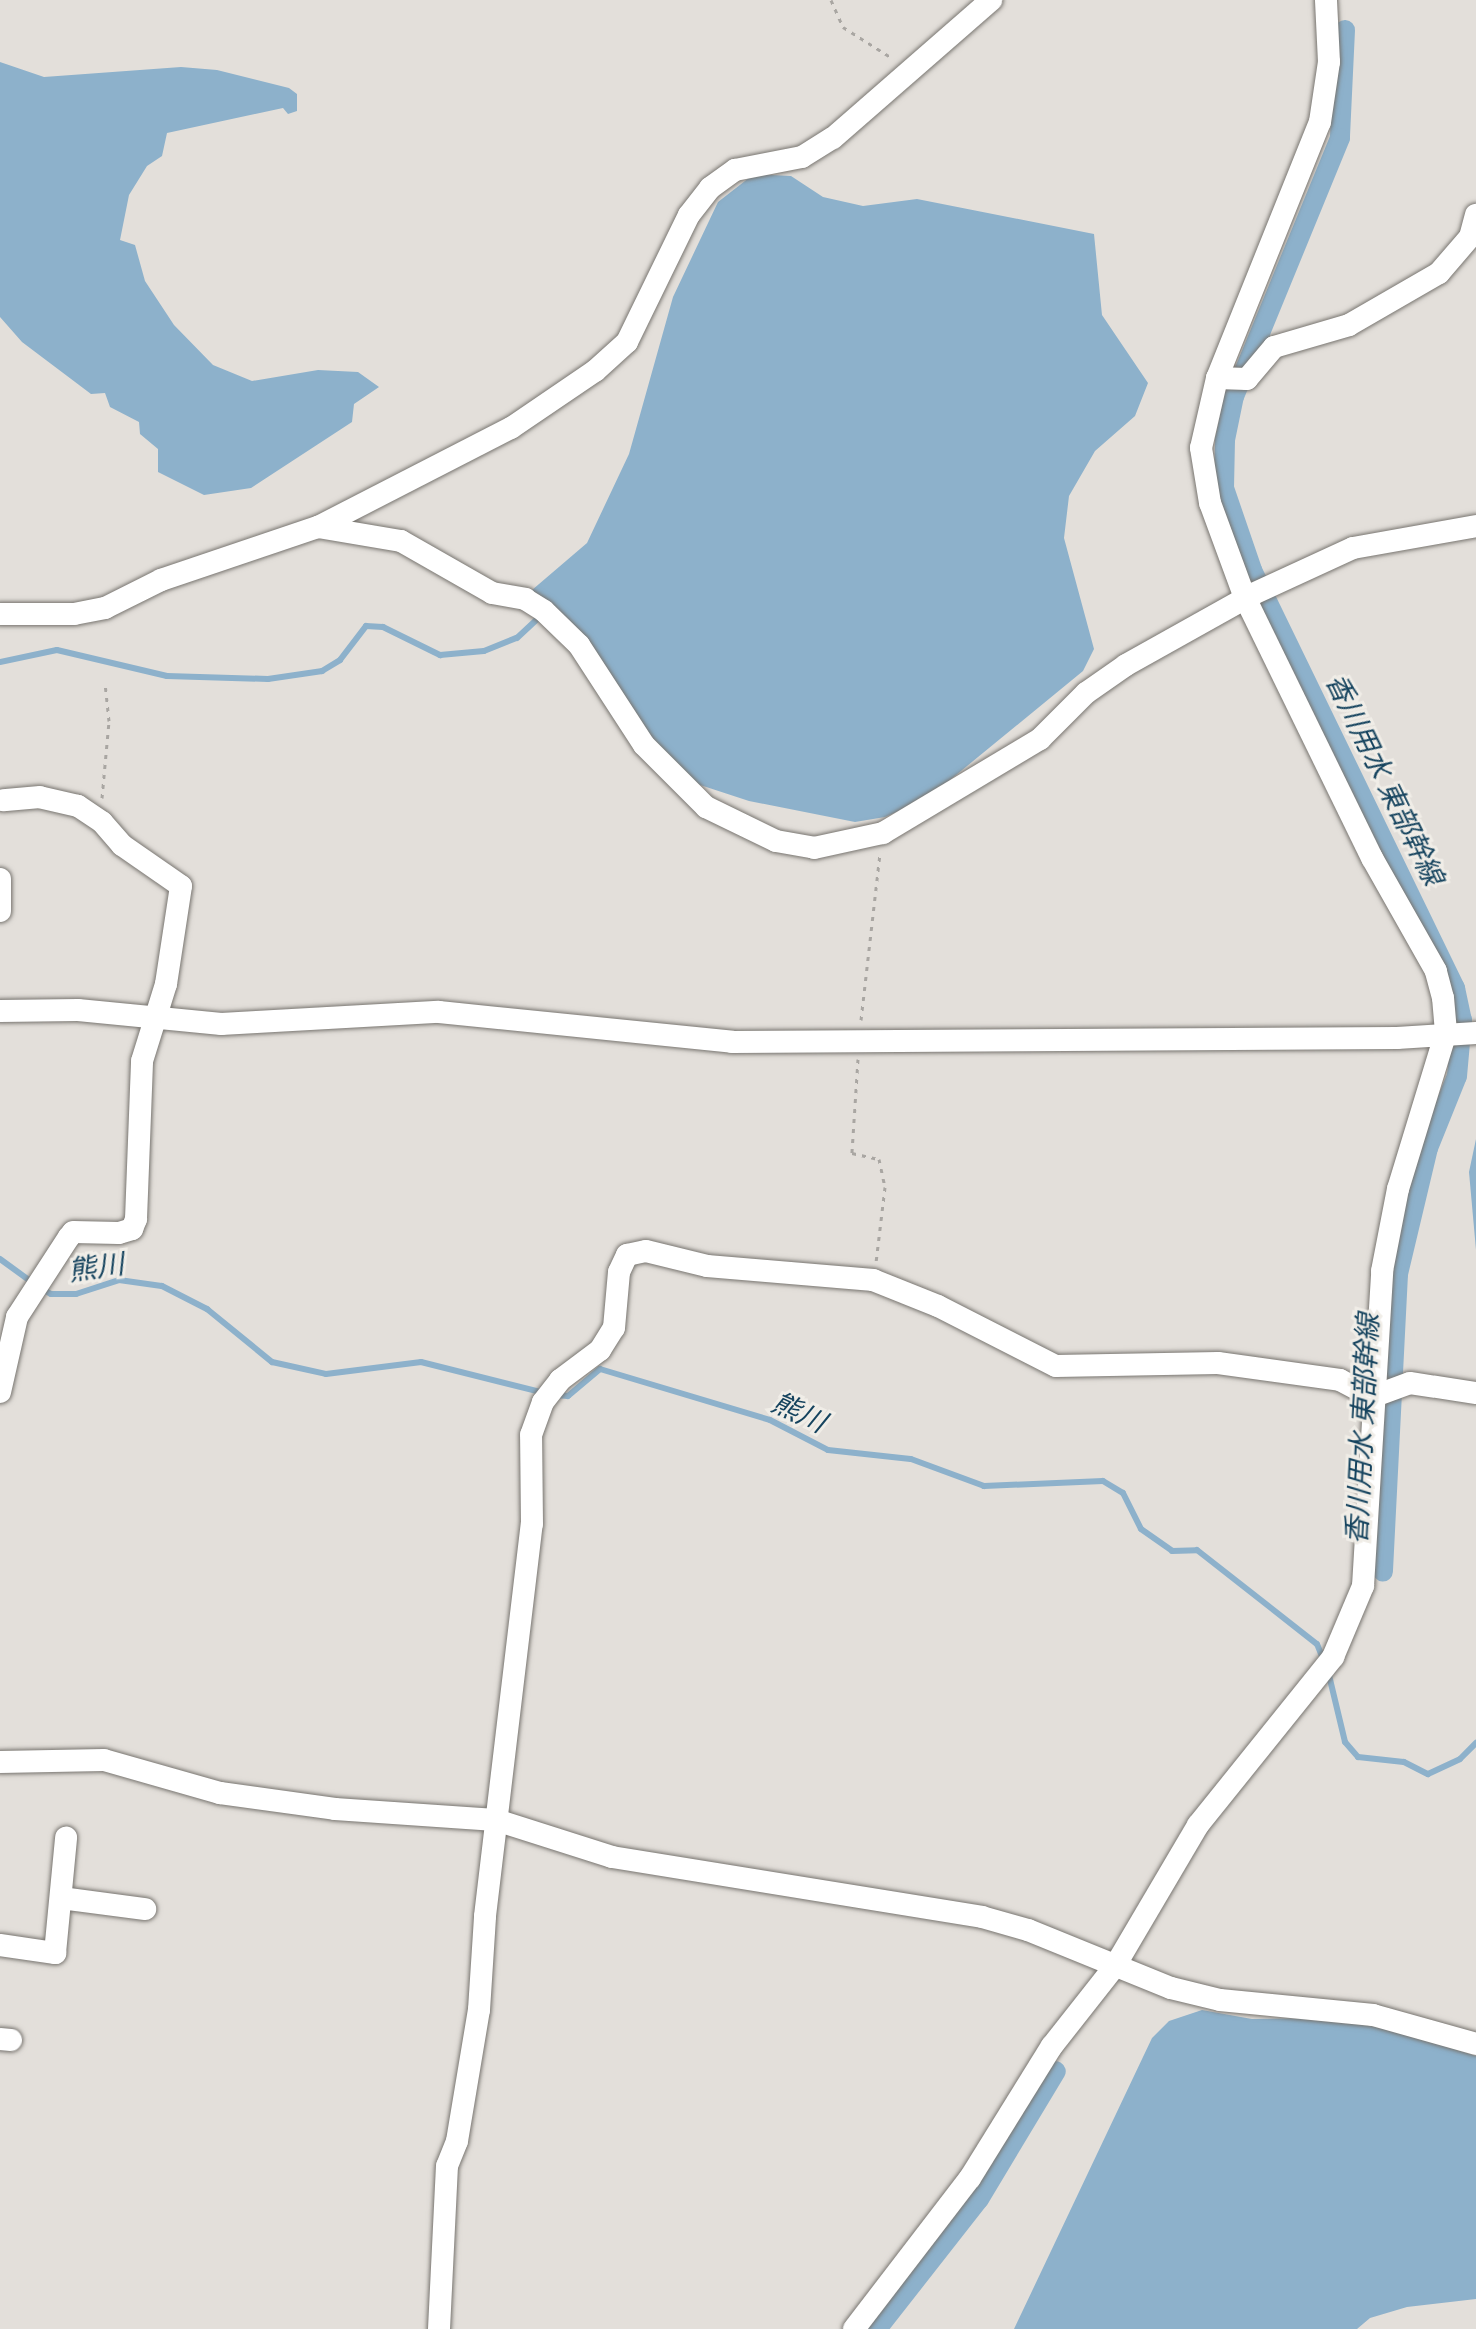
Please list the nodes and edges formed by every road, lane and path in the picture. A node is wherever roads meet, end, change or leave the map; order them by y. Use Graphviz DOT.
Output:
graph roads {
  1 [pos="831,0"];
  2 [pos="991,0"];
  3 [pos="1326,0"];
  4 [pos="914,68"];
  5 [pos="1476,215"];
  6 [pos="1217,378"];
  7 [pos="1476,526"];
  8 [pos="318,527"];
  9 [pos="1254,593"];
  10 [pos="0,614"];
  11 [pos="105,683"];
  12 [pos="3,800"];
  13 [pos="102,822"];
  14 [pos="883,833"];
  15 [pos="0,879"];
  16 [pos="0,911"];
  17 [pos="0,1011"];
  18 [pos="156,1018"];
  19 [pos="1446,1032"];
  20 [pos="1476,1033"];
  21 [pos="858,1043"];
  22 [pos="873,1280"];
  23 [pos="0,1392"];
  24 [pos="1476,1393"];
  25 [pos="1372,1397"];
  26 [pos="0,1762"];
  27 [pos="496,1820"];
  28 [pos="66,1838"];
  29 [pos="61,1898"];
  30 [pos="145,1909"];
  31 [pos="0,1945"];
  32 [pos="1115,1966"];
  33 [pos="1476,2044"];
  34 [pos="439,2329"];
  35 [pos="854,2329"];
  1 -- 4 [label="path"];
  2 -- 4 [label="street"];
  3 -- 6 [label="street"];
  4 -- 8 [label="street"];
  5 -- 6 [label="street"];
  6 -- 9 [label="street"];
  7 -- 9 [label="street"];
  8 -- 10 [label="street"];
  8 -- 14 [label="street"];
  9 -- 14 [label="street"];
  9 -- 19 [label="street"];
  11 -- 13 [label="path"];
  12 -- 13 [label="street"];
  13 -- 18 [label="street"];
  14 -- 21 [label="path"];
  15 -- 16 [label="street"];
  17 -- 18 [label="street"];
  18 -- 21 [label="street"];
  18 -- 23 [label="street"];
  19 -- 20 [label="street"];
  19 -- 21 [label="street"];
  19 -- 25 [label="street"];
  21 -- 22 [label="path"];
  22 -- 25 [label="street"];
  22 -- 27 [label="street"];
  24 -- 25 [label="street"];
  25 -- 32 [label="street"];
  26 -- 27 [label="street"];
  27 -- 32 [label="street"];
  27 -- 34 [label="street"];
  28 -- 29 [label="street"];
  29 -- 30 [label="street"];
  29 -- 31 [label="street"];
  32 -- 33 [label="street"];
  32 -- 35 [label="street"];
}
